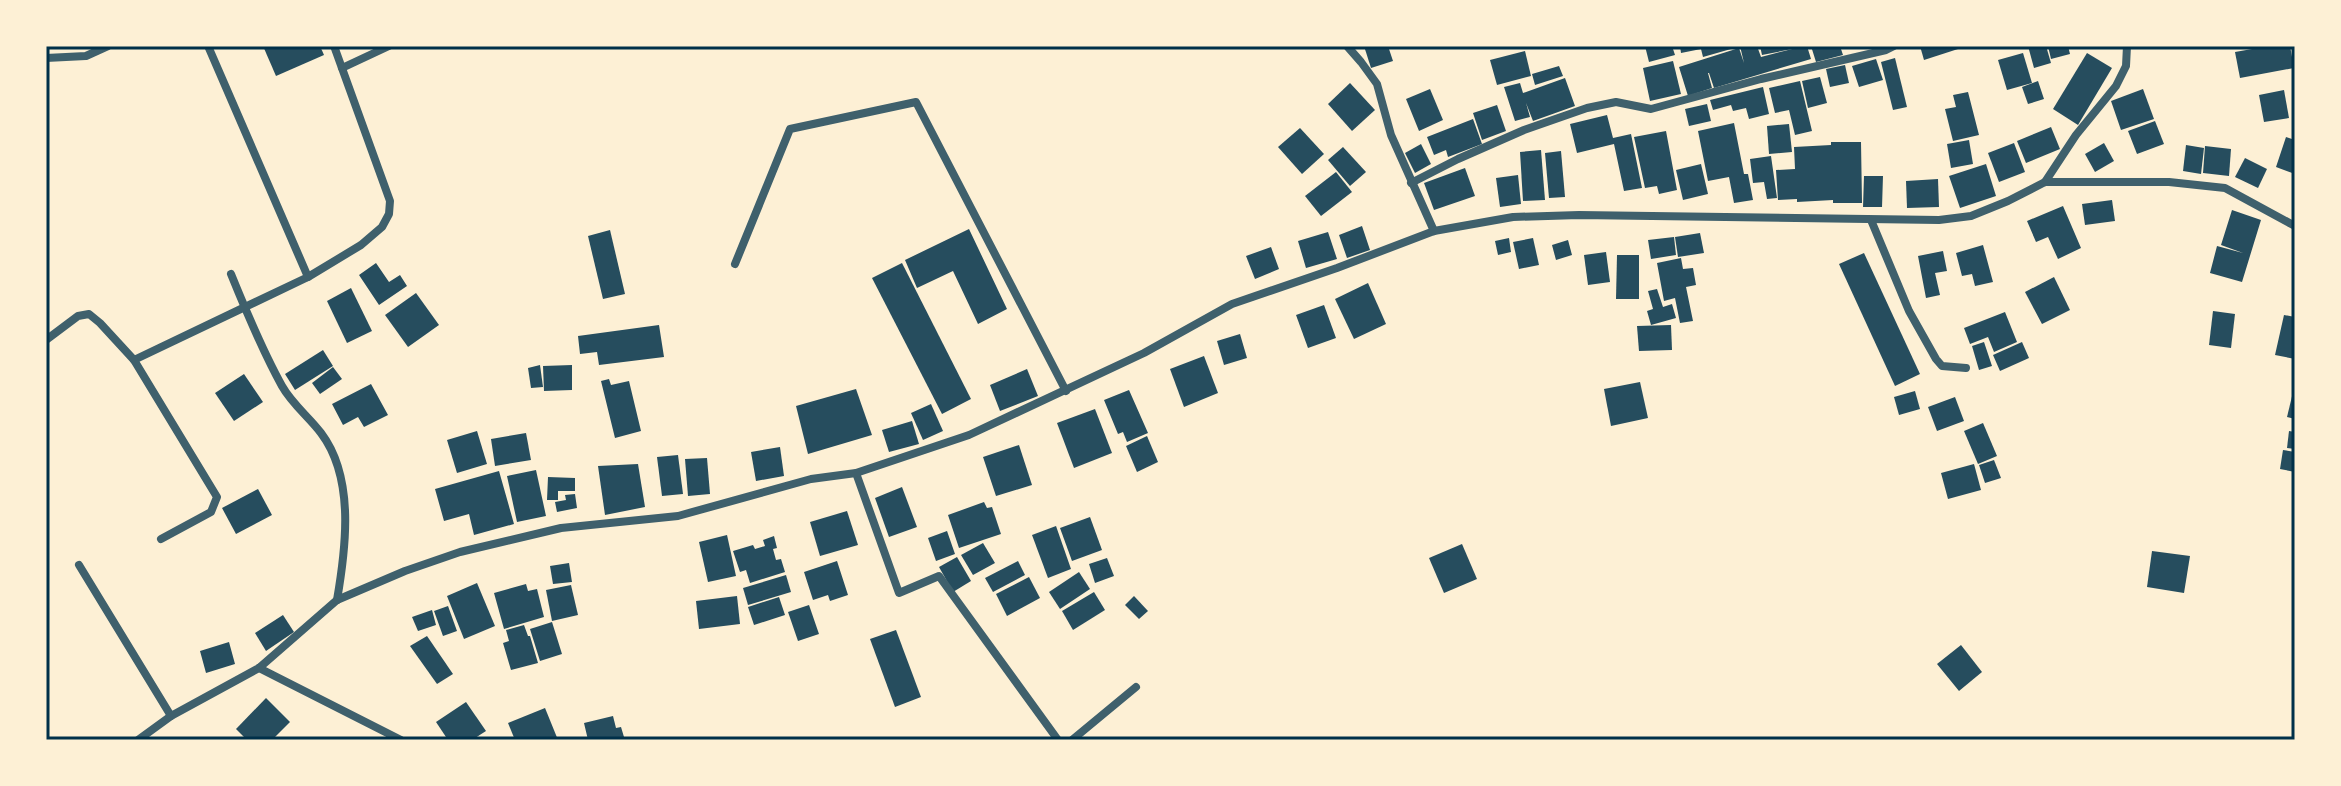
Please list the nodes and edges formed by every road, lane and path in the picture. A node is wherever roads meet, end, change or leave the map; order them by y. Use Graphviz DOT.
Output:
graph roads {
  1 [pos="108,46"];
  2 [pos="208,46"];
  3 [pos="334,46"];
  4 [pos="389,46"];
  5 [pos="1347,46"];
  6 [pos="1894,46"];
  7 [pos="2127,46"];
  8 [pos="46,58"];
  9 [pos="342,68"];
  10 [pos="2045,182"];
  11 [pos="1411,183"];
  12 [pos="1871,220"];
  13 [pos="2295,226"];
  14 [pos="1434,231"];
  15 [pos="735,264"];
  16 [pos="231,274"];
  17 [pos="308,277"];
  18 [pos="244,307"];
  19 [pos="46,340"];
  20 [pos="134,360"];
  21 [pos="1966,368"];
  22 [pos="1066,391"];
  23 [pos="856,473"];
  24 [pos="161,539"];
  25 [pos="79,565"];
  26 [pos="337,600"];
  27 [pos="259,668"];
  28 [pos="1136,687"];
  29 [pos="171,716"];
  30 [pos="138,740"];
  31 [pos="401,740"];
  32 [pos="1058,740"];
  33 [pos="1072,740"];
  1 -- 8 [label="street"];
  2 -- 17 [label="street"];
  3 -- 9 [label="street"];
  4 -- 9 [label="street"];
  5 -- 11 [label="street"];
  6 -- 11 [label="street"];
  7 -- 10 [label="street"];
  9 -- 17 [label="street"];
  10 -- 12 [label="street"];
  10 -- 13 [label="street"];
  11 -- 14 [label="street"];
  12 -- 14 [label="street"];
  12 -- 21 [label="street"];
  14 -- 22 [label="street"];
  15 -- 22 [label="street"];
  16 -- 18 [label="street"];
  17 -- 18 [label="street"];
  18 -- 20 [label="street"];
  18 -- 26 [label="street"];
  19 -- 20 [label="street"];
  20 -- 24 [label="street"];
  22 -- 23 [label="street"];
  23 -- 26 [label="street"];
  23 -- 32 [label="street"];
  25 -- 29 [label="street"];
  26 -- 27 [label="street"];
  27 -- 29 [label="street"];
  27 -- 31 [label="street"];
  28 -- 33 [label="street"];
  29 -- 30 [label="street"];
}
